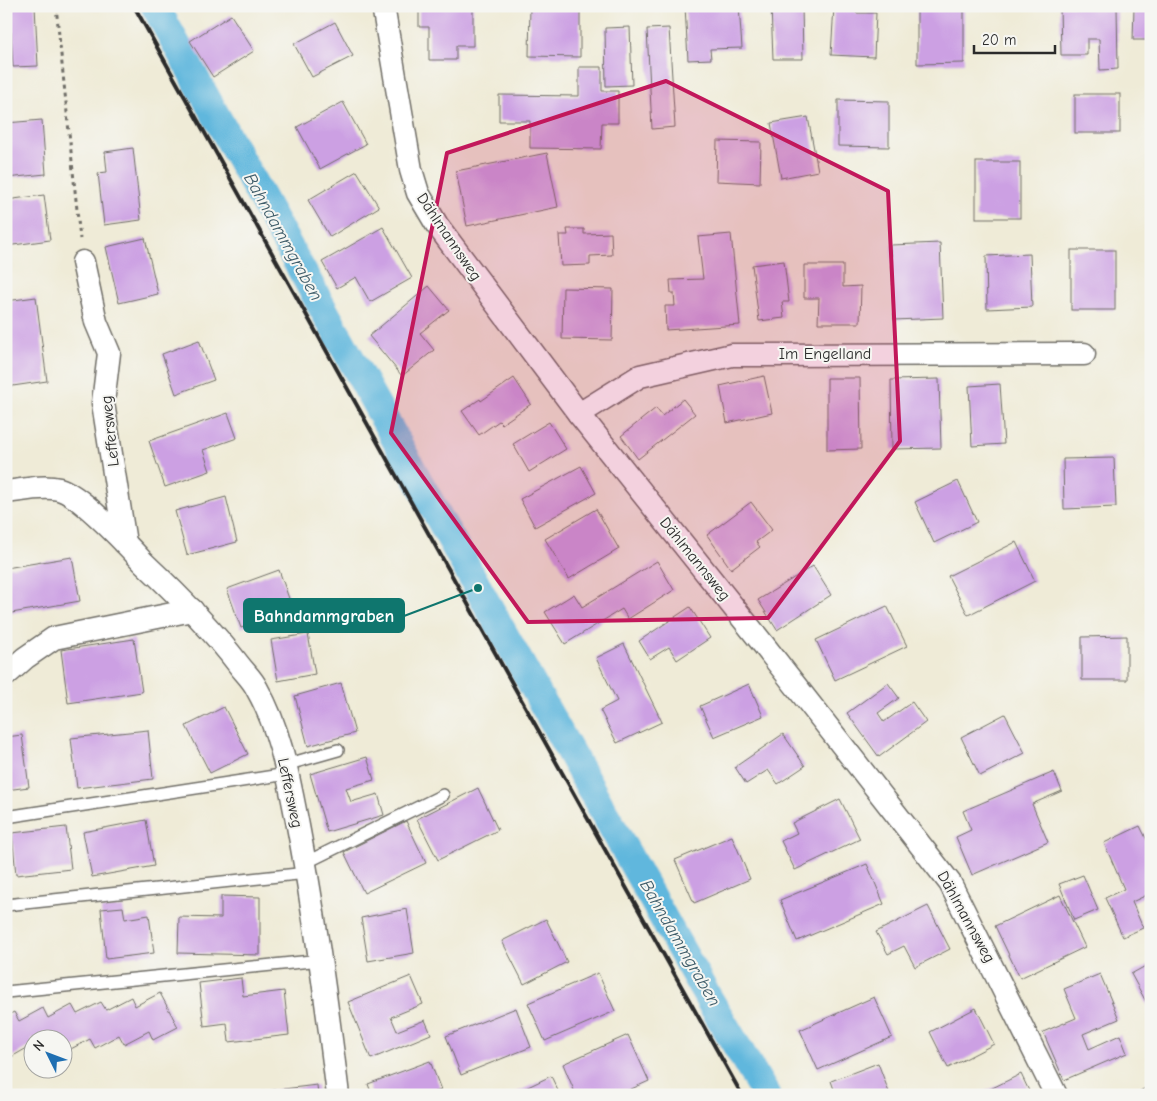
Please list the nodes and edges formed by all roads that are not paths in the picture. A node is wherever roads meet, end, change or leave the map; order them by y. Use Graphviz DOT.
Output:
graph roads {
  1 [pos="383,6"];
  2 [pos="83,262"];
  3 [pos="1084,354"];
  4 [pos="579,414"];
  5 [pos="6,492"];
  6 [pos="125,543"];
  7 [pos="192,610"];
  8 [pos="6,675"];
  9 [pos="338,750"];
  10 [pos="286,770"];
  11 [pos="443,795"];
  12 [pos="6,817"];
  13 [pos="306,868"];
  14 [pos="6,905"];
  15 [pos="321,960"];
  16 [pos="6,992"];
  17 [pos="338,1095"];
  18 [pos="1056,1095"];
  1 -- 4 [label="street, Dählmannsweg"];
  2 -- 6 [label="street, Leffersweg"];
  3 -- 4 [label="street, Im Engelland"];
  4 -- 18 [label="street, Dählmannsweg"];
  5 -- 6 [label="street, Leffersweg"];
  6 -- 7 [label="street, Leffersweg"];
  7 -- 8 [label="street"];
  7 -- 10 [label="street, Leffersweg"];
  9 -- 10 [label="lane"];
  10 -- 12 [label="lane"];
  10 -- 13 [label="street, Leffersweg"];
  11 -- 13 [label="lane"];
  13 -- 14 [label="lane"];
  13 -- 15 [label="street, Leffersweg"];
  15 -- 16 [label="lane"];
  15 -- 17 [label="street, Leffersweg"];
}
